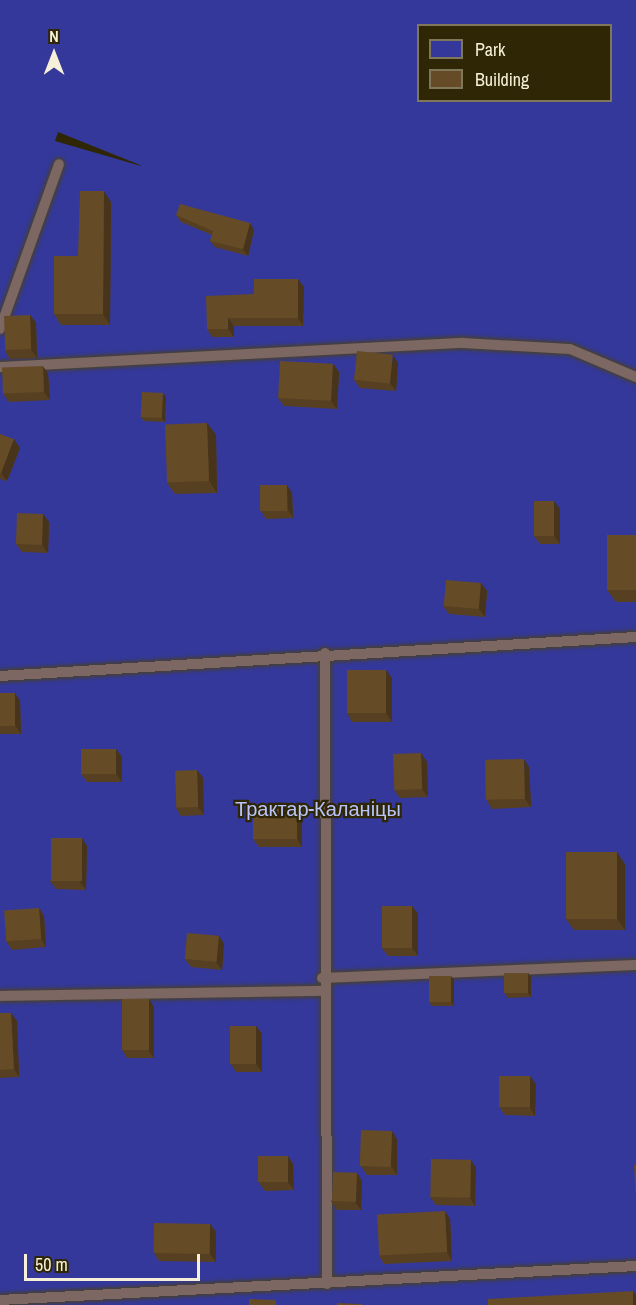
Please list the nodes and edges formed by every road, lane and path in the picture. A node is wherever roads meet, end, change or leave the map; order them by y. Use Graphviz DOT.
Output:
graph roads {
  1 [pos="59,164"];
  2 [pos="0,328"];
  3 [pos="0,367"];
  4 [pos="636,377"];
  5 [pos="636,637"];
  6 [pos="325,653"];
  7 [pos="0,676"];
  8 [pos="636,965"];
  9 [pos="322,978"];
  10 [pos="323,991"];
  11 [pos="0,996"];
  12 [pos="636,1266"];
  13 [pos="327,1284"];
  14 [pos="0,1300"];
  1 -- 2 [label="lane"];
  3 -- 4 [label="lane"];
  5 -- 6 [label="lane"];
  6 -- 7 [label="lane"];
  6 -- 9 [label="lane"];
  8 -- 9 [label="lane"];
  9 -- 10 [label="lane"];
  10 -- 11 [label="lane"];
  10 -- 13 [label="lane"];
  12 -- 13 [label="lane"];
  13 -- 14 [label="lane"];
}
